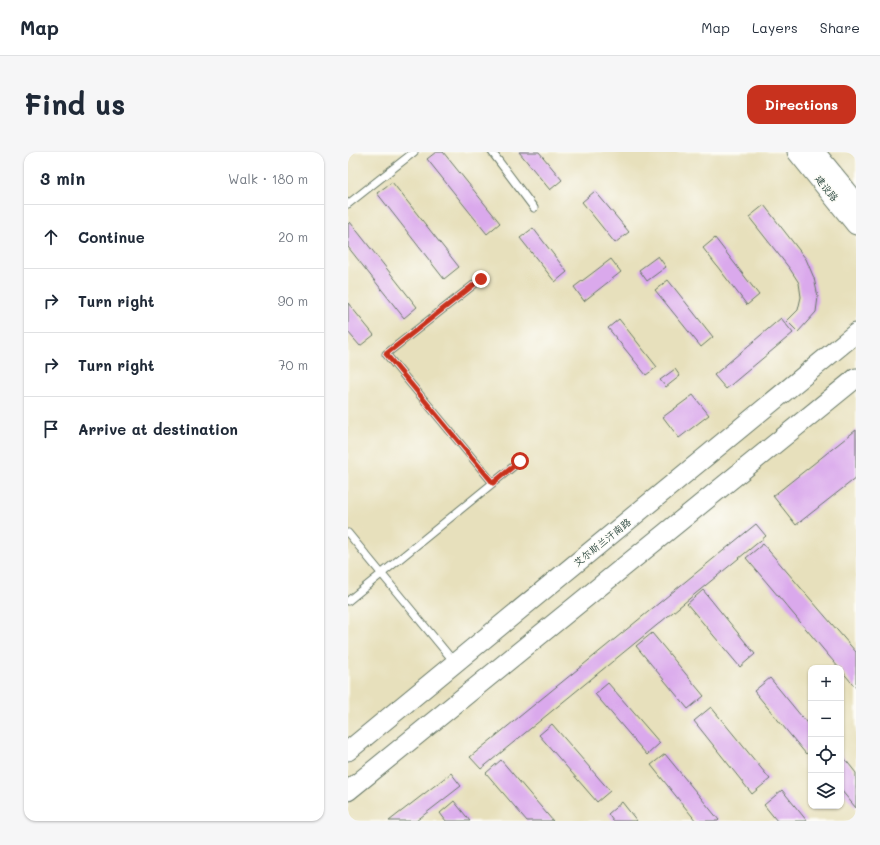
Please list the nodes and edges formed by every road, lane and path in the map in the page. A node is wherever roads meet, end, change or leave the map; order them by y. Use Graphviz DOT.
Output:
graph roads {
  1 [pos="414,152"];
  2 [pos="492,152"];
  3 [pos="797,152"];
  4 [pos="815,152"];
  5 [pos="856,202"];
  6 [pos="348,204"];
  7 [pos="534,208"];
  8 [pos="856,224"];
  9 [pos="481,279"];
  10 [pos="856,333"];
  11 [pos="856,378"];
  12 [pos="520,461"];
  13 [pos="493,483"];
  14 [pos="348,534"];
  15 [pos="381,574"];
  16 [pos="348,601"];
  17 [pos="455,663"];
  18 [pos="348,751"];
  19 [pos="348,790"];
  1 -- 6 [label="lane"];
  2 -- 7 [label="lane"];
  3 -- 8 [label="main road, 建设路"];
  4 -- 5 [label="main road, 建设路"];
  9 -- 13 [label="lane"];
  10 -- 17 [label="main road, 艾尔斯兰汗南路"];
  11 -- 19 [label="main road"];
  12 -- 13 [label="lane"];
  13 -- 15 [label="lane"];
  14 -- 15 [label="lane"];
  15 -- 16 [label="lane"];
  15 -- 17 [label="lane"];
  17 -- 18 [label="main road, 艾尔斯兰汗南路"];
}
